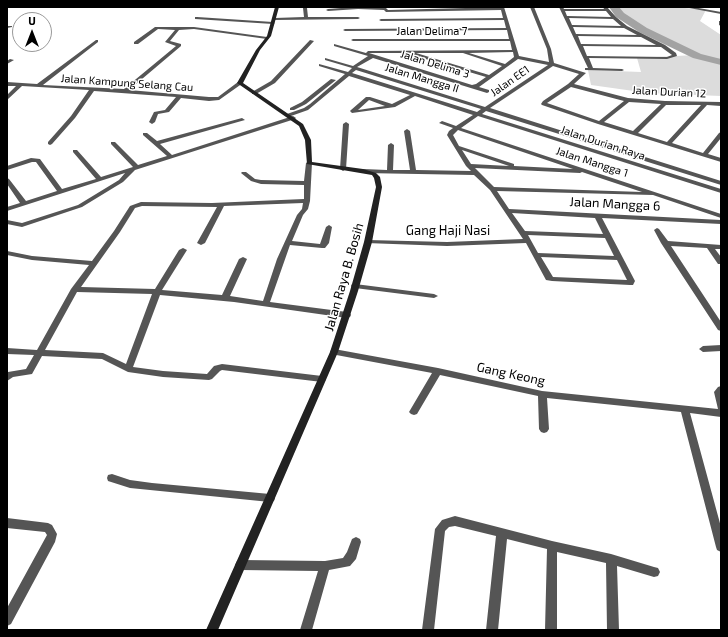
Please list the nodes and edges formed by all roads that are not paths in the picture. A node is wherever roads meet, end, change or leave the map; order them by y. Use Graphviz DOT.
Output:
graph roads {
  1 [pos="277,7"];
  2 [pos="532,7"];
  3 [pos="686,7"];
  4 [pos="306,8"];
  5 [pos="502,8"];
  6 [pos="562,8"];
  7 [pos="386,9"];
  8 [pos="607,9"];
  9 [pos="328,10"];
  10 [pos="721,13"];
  11 [pos="566,17"];
  12 [pos="197,18"];
  13 [pos="306,18"];
  14 [pos="358,18"];
  15 [pos="614,18"];
  16 [pos="505,19"];
  17 [pos="381,20"];
  18 [pos="274,21"];
  19 [pos="570,26"];
  20 [pos="625,27"];
  21 [pos="178,29"];
  22 [pos="508,29"];
  23 [pos="345,30"];
  24 [pos="355,30"];
  25 [pos="377,30"];
  26 [pos="575,35"];
  27 [pos="642,36"];
  28 [pos="267,38"];
  29 [pos="354,40"];
  30 [pos="511,40"];
  31 [pos="312,41"];
  32 [pos="96,42"];
  33 [pos="136,43"];
  34 [pos="336,45"];
  35 [pos="580,45"];
  36 [pos="663,46"];
  37 [pos="351,49"];
  38 [pos="392,51"];
  39 [pos="406,51"];
  40 [pos="457,51"];
  41 [pos="358,52"];
  42 [pos="516,54"];
  43 [pos="372,56"];
  44 [pos="586,57"];
  45 [pos="379,58"];
  46 [pos="327,59"];
  47 [pos="552,64"];
  48 [pos="321,65"];
  49 [pos="506,66"];
  50 [pos="591,68"];
  51 [pos="351,69"];
  52 [pos="573,69"];
  53 [pos="622,70"];
  54 [pos="490,77"];
  55 [pos="240,83"];
  56 [pos="7,84"];
  57 [pos="20,85"];
  58 [pos="570,85"];
  59 [pos="38,86"];
  60 [pos="473,86"];
  61 [pos="92,90"];
  62 [pos="124,91"];
  63 [pos="487,91"];
  64 [pos="254,93"];
  65 [pos="415,94"];
  66 [pos="179,97"];
  67 [pos="7,98"];
  68 [pos="628,100"];
  69 [pos="665,104"];
  70 [pos="705,104"];
  71 [pos="721,104"];
  72 [pos="393,106"];
  73 [pos="487,109"];
  74 [pos="479,114"];
  75 [pos="288,115"];
  76 [pos="242,120"];
  77 [pos="152,122"];
  78 [pos="442,123"];
  79 [pos="600,123"];
  80 [pos="346,124"];
  81 [pos="458,128"];
  82 [pos="407,131"];
  83 [pos="634,133"];
  84 [pos="145,134"];
  85 [pos="721,134"];
  86 [pos="197,140"];
  87 [pos="50,143"];
  88 [pos="113,143"];
  89 [pos="156,143"];
  90 [pos="668,144"];
  91 [pos="391,145"];
  92 [pos="458,147"];
  93 [pos="75,150"];
  94 [pos="704,155"];
  95 [pos="170,156"];
  96 [pos="721,160"];
  97 [pos="309,164"];
  98 [pos="469,166"];
  99 [pos="7,168"];
  100 [pos="134,168"];
  101 [pos="524,168"];
  102 [pos="343,169"];
  103 [pos="364,170"];
  104 [pos="390,171"];
  105 [pos="413,172"];
  106 [pos="592,172"];
  107 [pos="244,173"];
  108 [pos="476,173"];
  109 [pos="7,180"];
  110 [pos="100,180"];
  111 [pos="721,182"];
  112 [pos="307,183"];
  113 [pos="492,189"];
  114 [pos="721,191"];
  115 [pos="61,192"];
  116 [pos="659,195"];
  117 [pos="308,201"];
  118 [pos="24,203"];
  119 [pos="221,205"];
  120 [pos="7,209"];
  121 [pos="507,211"];
  122 [pos="597,215"];
  123 [pos="721,217"];
  124 [pos="7,222"];
  125 [pos="329,227"];
  126 [pos="657,230"];
  127 [pos="523,234"];
  128 [pos="608,236"];
  129 [pos="528,241"];
  130 [pos="368,242"];
  131 [pos="202,243"];
  132 [pos="288,243"];
  133 [pos="665,243"];
  134 [pos="709,246"];
  135 [pos="721,247"];
  136 [pos="184,250"];
  137 [pos="7,253"];
  138 [pos="537,256"];
  139 [pos="619,258"];
  140 [pos="243,259"];
  141 [pos="721,262"];
  142 [pos="94,263"];
  143 [pos="355,286"];
  144 [pos="75,289"];
  145 [pos="157,292"];
  146 [pos="434,296"];
  147 [pos="225,298"];
  148 [pos="266,303"];
  149 [pos="347,315"];
  150 [pos="721,328"];
  151 [pos="721,348"];
  152 [pos="703,349"];
  153 [pos="7,350"];
  154 [pos="334,352"];
  155 [pos="40,353"];
  156 [pos="128,369"];
  157 [pos="438,371"];
  158 [pos="7,378"];
  159 [pos="322,379"];
  160 [pos="721,389"];
  161 [pos="542,394"];
  162 [pos="685,410"];
  163 [pos="720,411"];
  164 [pos="414,412"];
  165 [pos="544,429"];
  166 [pos="112,478"];
  167 [pos="270,498"];
  168 [pos="7,523"];
  169 [pos="502,534"];
  170 [pos="356,542"];
  171 [pos="552,546"];
  172 [pos="721,548"];
  173 [pos="611,559"];
  174 [pos="241,565"];
  175 [pos="325,566"];
  176 [pos="654,572"];
  177 [pos="7,620"];
  178 [pos="212,630"];
  179 [pos="306,630"];
  180 [pos="428,630"];
  181 [pos="492,630"];
  182 [pos="551,630"];
  183 [pos="613,630"];
  1 -- 18 [label="main road"];
  2 -- 47 [label="street"];
  3 -- 10 [label="street"];
  4 -- 13 [label="street"];
  5 -- 7 [label="street"];
  5 -- 16 [label="street"];
  6 -- 8 [label="street"];
  6 -- 11 [label="street"];
  7 -- 9 [label="street"];
  7 -- 17 [label="street"];
  8 -- 15 [label="street"];
  11 -- 15 [label="street"];
  11 -- 19 [label="street"];
  12 -- 18 [label="street"];
  13 -- 14 [label="street"];
  13 -- 18 [label="street"];
  15 -- 20 [label="street"];
  16 -- 17 [label="street"];
  16 -- 22 [label="street"];
  17 -- 25 [label="street"];
  18 -- 28 [label="main road"];
  19 -- 20 [label="street"];
  19 -- 26 [label="street"];
  20 -- 27 [label="street"];
  21 -- 28 [label="street"];
  21 -- 33 [label="street"];
  21 -- 62 [label="street"];
  22 -- 25 [label="street"];
  22 -- 30 [label="street"];
  23 -- 24 [label="street"];
  24 -- 25 [label="street"];
  24 -- 29 [label="street"];
  26 -- 27 [label="street"];
  26 -- 35 [label="street"];
  27 -- 36 [label="street"];
  28 -- 55 [label="main road"];
  29 -- 30 [label="street, Jalan Delima 7"];
  29 -- 37 [label="street"];
  30 -- 42 [label="street"];
  31 -- 64 [label="street"];
  32 -- 59 [label="street"];
  34 -- 37 [label="street, Jalan Delima 3"];
  35 -- 36 [label="street"];
  35 -- 44 [label="street"];
  36 -- 44 [label="street"];
  37 -- 41 [label="street, Jalan Delima 3"];
  38 -- 39 [label="street"];
  38 -- 41 [label="street"];
  38 -- 45 [label="street"];
  39 -- 40 [label="street"];
  39 -- 54 [label="street"];
  40 -- 42 [label="street"];
  40 -- 49 [label="street"];
  41 -- 43 [label="street, Jalan Delima 3"];
  42 -- 47 [label="street"];
  42 -- 49 [label="street, Jalan Delima 3"];
  43 -- 45 [label="street, Jalan Delima 3"];
  43 -- 51 [label="street"];
  44 -- 50 [label="street"];
  45 -- 60 [label="street, Jalan Delima 3"];
  46 -- 51 [label="street"];
  47 -- 52 [label="street"];
  47 -- 73 [label="street, Jalan EE1"];
  48 -- 51 [label="street"];
  49 -- 54 [label="street, Jalan Delima 3"];
  50 -- 52 [label="street"];
  50 -- 53 [label="street"];
  51 -- 65 [label="street, Jalan Mangga II"];
  51 -- 73 [label="street, Jalan Mangga II"];
  51 -- 75 [label="street"];
  52 -- 58 [label="street"];
  54 -- 60 [label="street, Jalan Delima 3"];
  55 -- 64 [label="main road"];
  55 -- 66 [label="street, Jalan Kampung Selang Cau"];
  56 -- 57 [label="street, Jalan Kampung Selang Cau"];
  57 -- 59 [label="street, Jalan Kampung Selang Cau"];
  57 -- 67 [label="street"];
  58 -- 68 [label="street, Jalan Durian 12"];
  58 -- 79 [label="street"];
  59 -- 61 [label="street, Jalan Kampung Selang Cau"];
  60 -- 63 [label="street"];
  61 -- 62 [label="street, Jalan Kampung Selang Cau"];
  61 -- 87 [label="street"];
  62 -- 66 [label="street, Jalan Kampung Selang Cau"];
  64 -- 75 [label="main road"];
  65 -- 72 [label="street"];
  65 -- 74 [label="street, Jalan Mangga II"];
  66 -- 77 [label="street"];
  68 -- 69 [label="street, Jalan Durian 12"];
  68 -- 79 [label="street"];
  69 -- 70 [label="street, Jalan Durian 12"];
  69 -- 83 [label="street"];
  70 -- 71 [label="street, Jalan Durian 12"];
  70 -- 90 [label="street"];
  72 -- 72 [label="street"];
  73 -- 74 [label="street, Jalan EE1"];
  73 -- 111 [label="street, Jalan Durian Raya"];
  74 -- 81 [label="street, Jalan EE1"];
  74 -- 114 [label="street, Jalan Durian Raya"];
  75 -- 86 [label="street"];
  75 -- 97 [label="main road"];
  76 -- 86 [label="street"];
  78 -- 81 [label="street, Jalan Mangga 1"];
  79 -- 83 [label="street"];
  80 -- 102 [label="street"];
  81 -- 92 [label="street"];
  81 -- 106 [label="street, Jalan Mangga 1"];
  82 -- 105 [label="street"];
  83 -- 90 [label="street"];
  84 -- 89 [label="street"];
  85 -- 94 [label="street"];
  86 -- 89 [label="street"];
  86 -- 95 [label="street"];
  88 -- 100 [label="street"];
  89 -- 95 [label="street"];
  90 -- 94 [label="street"];
  91 -- 104 [label="street"];
  92 -- 98 [label="street"];
  92 -- 101 [label="street"];
  93 -- 110 [label="street"];
  94 -- 96 [label="street"];
  95 -- 100 [label="street"];
  97 -- 102 [label="main road"];
  97 -- 112 [label="street"];
  98 -- 101 [label="street"];
  98 -- 108 [label="street"];
  99 -- 115 [label="street"];
  100 -- 110 [label="street"];
  100 -- 124 [label="street"];
  101 -- 106 [label="street"];
  102 -- 103 [label="main road"];
  103 -- 104 [label="street"];
  103 -- 130 [label="main road, Jalan Raya B. Bosih"];
  104 -- 105 [label="street"];
  105 -- 108 [label="street"];
  106 -- 116 [label="street, Jalan Mangga 1"];
  107 -- 112 [label="street"];
  108 -- 113 [label="street"];
  109 -- 118 [label="street"];
  110 -- 115 [label="street"];
  112 -- 117 [label="street"];
  113 -- 116 [label="street"];
  113 -- 121 [label="street"];
  115 -- 118 [label="street"];
  116 -- 123 [label="street, Jalan Mangga 1"];
  117 -- 119 [label="street"];
  117 -- 132 [label="street"];
  118 -- 120 [label="street"];
  119 -- 131 [label="street"];
  119 -- 142 [label="street"];
  121 -- 122 [label="street, Jalan Mangga 6"];
  121 -- 127 [label="street"];
  122 -- 123 [label="street, Jalan Mangga 6"];
  122 -- 128 [label="street"];
  125 -- 132 [label="street"];
  126 -- 133 [label="street"];
  127 -- 128 [label="street"];
  127 -- 129 [label="street"];
  128 -- 139 [label="street"];
  129 -- 130 [label="street, Gang Haji Nasi"];
  129 -- 138 [label="street"];
  130 -- 143 [label="main road, Jalan Raya B. Bosih"];
  132 -- 148 [label="street"];
  133 -- 134 [label="street"];
  133 -- 150 [label="street"];
  134 -- 135 [label="street"];
  134 -- 141 [label="street"];
  136 -- 145 [label="street"];
  137 -- 142 [label="street"];
  138 -- 139 [label="street"];
  138 -- 139 [label="street"];
  140 -- 147 [label="street"];
  142 -- 144 [label="street"];
  143 -- 146 [label="street"];
  143 -- 149 [label="main road, Jalan Raya B. Bosih"];
  144 -- 145 [label="street"];
  144 -- 155 [label="street"];
  145 -- 147 [label="street"];
  145 -- 156 [label="street"];
  147 -- 148 [label="street"];
  148 -- 149 [label="street"];
  149 -- 154 [label="main road, Jalan Raya B. Bosih"];
  151 -- 152 [label="street"];
  153 -- 155 [label="street"];
  154 -- 157 [label="street, Gang Keong"];
  154 -- 159 [label="main road, Jalan Raya B. Bosih"];
  155 -- 156 [label="street"];
  155 -- 158 [label="street"];
  156 -- 159 [label="street"];
  157 -- 161 [label="street, Gang Keong"];
  157 -- 164 [label="street"];
  159 -- 167 [label="main road, Jalan Raya B. Bosih"];
  160 -- 163 [label="street"];
  161 -- 162 [label="street, Gang Keong"];
  161 -- 165 [label="street"];
  162 -- 163 [label="street, Gang Keong"];
  162 -- 172 [label="street"];
  166 -- 167 [label="street"];
  167 -- 174 [label="main road, Jalan Raya B. Bosih"];
  168 -- 177 [label="street"];
  169 -- 171 [label="street"];
  169 -- 180 [label="street"];
  169 -- 181 [label="street"];
  170 -- 175 [label="street"];
  171 -- 173 [label="street"];
  171 -- 182 [label="street"];
  173 -- 176 [label="street"];
  173 -- 183 [label="street"];
  174 -- 175 [label="street"];
  174 -- 178 [label="main road, Jalan Raya B. Bosih"];
  175 -- 179 [label="street"];
}
